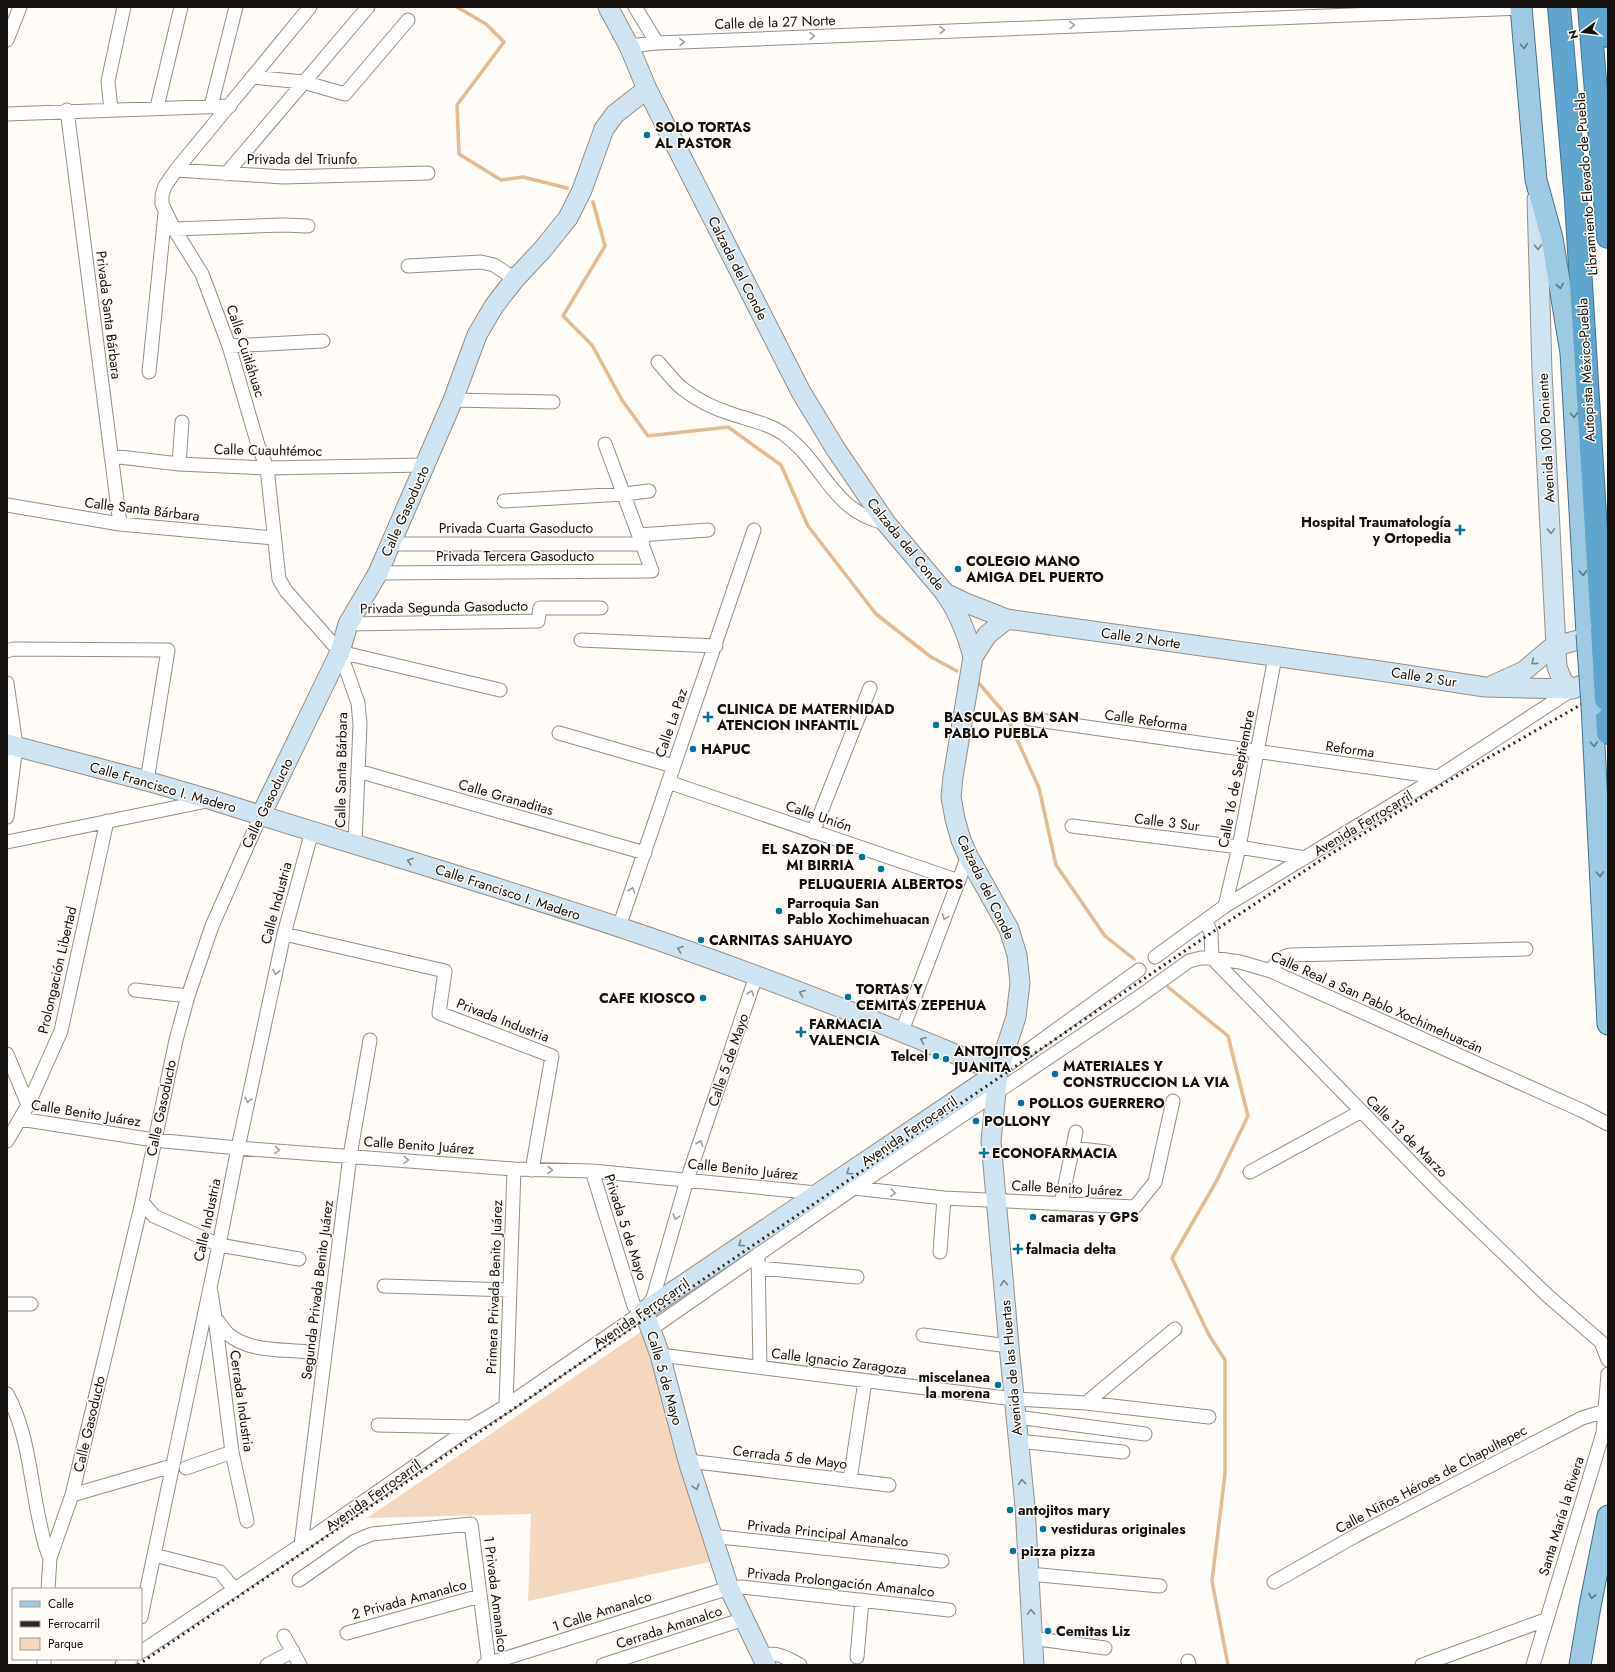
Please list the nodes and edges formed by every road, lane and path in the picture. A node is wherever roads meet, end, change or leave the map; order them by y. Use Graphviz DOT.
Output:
graph roads {
  1 [pos="20,7"];
  2 [pos="124,7"];
  3 [pos="181,7"];
  4 [pos="236,7"];
  5 [pos="310,7"];
  6 [pos="368,7"];
  7 [pos="608,7"];
  8 [pos="635,7"];
  9 [pos="1521,7"];
  10 [pos="1559,7"];
  11 [pos="1574,7"];
  12 [pos="1589,7"];
  13 [pos="1596,7"];
  14 [pos="1607,7"];
  15 [pos="408,20"];
  16 [pos="1608,36"];
  17 [pos="7,40"];
  18 [pos="657,43"];
  19 [pos="629,46"];
  20 [pos="252,77"];
  21 [pos="304,82"];
  22 [pos="647,88"];
  23 [pos="211,106"];
  24 [pos="230,106"];
  25 [pos="157,107"];
  26 [pos="67,110"];
  27 [pos="111,110"];
  28 [pos="7,114"];
  29 [pos="1608,151"];
  30 [pos="176,170"];
  31 [pos="428,173"];
  32 [pos="226,174"];
  33 [pos="1536,180"];
  34 [pos="1607,199"];
  35 [pos="165,213"];
  36 [pos="308,226"];
  37 [pos="174,229"];
  38 [pos="1608,237"];
  39 [pos="408,266"];
  40 [pos="515,279"];
  41 [pos="323,341"];
  42 [pos="229,346"];
  43 [pos="658,362"];
  44 [pos="149,372"];
  45 [pos="453,400"];
  46 [pos="553,402"];
  47 [pos="182,422"];
  48 [pos="606,444"];
  49 [pos="111,456"];
  50 [pos="179,464"];
  51 [pos="425,465"];
  52 [pos="267,468"];
  53 [pos="649,491"];
  54 [pos="624,494"];
  55 [pos="504,501"];
  56 [pos="7,505"];
  57 [pos="886,523"];
  58 [pos="120,524"];
  59 [pos="708,530"];
  60 [pos="754,530"];
  61 [pos="274,538"];
  62 [pos="641,540"];
  63 [pos="390,544"];
  64 [pos="378,573"];
  65 [pos="945,593"];
  66 [pos="1608,600"];
  67 [pos="601,608"];
  68 [pos="1007,619"];
  69 [pos="348,624"];
  70 [pos="1599,632"];
  71 [pos="582,640"];
  72 [pos="716,646"];
  73 [pos="1556,646"];
  74 [pos="7,651"];
  75 [pos="340,652"];
  76 [pos="973,657"];
  77 [pos="1275,657"];
  78 [pos="1608,673"];
  79 [pos="7,683"];
  80 [pos="1485,687"];
  81 [pos="870,688"];
  82 [pos="500,690"];
  83 [pos="1573,690"];
  84 [pos="1599,702"];
  85 [pos="1030,719"];
  86 [pos="559,733"];
  87 [pos="1608,733"];
  88 [pos="11,745"];
  89 [pos="1258,752"];
  90 [pos="673,766"];
  91 [pos="358,771"];
  92 [pos="1438,778"];
  93 [pos="147,781"];
  94 [pos="668,782"];
  95 [pos="212,800"];
  96 [pos="262,816"];
  97 [pos="7,817"];
  98 [pos="107,821"];
  99 [pos="1072,826"];
  100 [pos="312,831"];
  101 [pos="813,832"];
  102 [pos="7,842"];
  103 [pos="355,844"];
  104 [pos="1239,848"];
  105 [pos="645,853"];
  106 [pos="968,856"];
  107 [pos="1305,858"];
  108 [pos="958,881"];
  109 [pos="1225,906"];
  110 [pos="1206,921"];
  111 [pos="619,927"];
  112 [pos="284,934"];
  113 [pos="1526,949"];
  114 [pos="1155,958"];
  115 [pos="1212,958"];
  116 [pos="1139,970"];
  117 [pos="1270,971"];
  118 [pos="756,976"];
  119 [pos="135,990"];
  120 [pos="188,996"];
  121 [pos="1608,1024"];
  122 [pos="902,1031"];
  123 [pos="370,1040"];
  124 [pos="7,1054"];
  125 [pos="998,1072"];
  126 [pos="995,1094"];
  127 [pos="1174,1101"];
  128 [pos="28,1105"];
  129 [pos="1360,1112"];
  130 [pos="20,1118"];
  131 [pos="1608,1124"];
  132 [pos="1076,1132"];
  133 [pos="8,1138"];
  134 [pos="154,1140"];
  135 [pos="238,1148"];
  136 [pos="1073,1148"];
  137 [pos="1106,1152"];
  138 [pos="350,1156"];
  139 [pos="514,1168"];
  140 [pos="532,1170"];
  141 [pos="592,1171"];
  142 [pos="1250,1172"];
  143 [pos="687,1180"];
  144 [pos="854,1188"];
  145 [pos="817,1193"];
  146 [pos="944,1198"];
  147 [pos="997,1201"];
  148 [pos="142,1202"];
  149 [pos="1060,1204"];
  150 [pos="219,1246"];
  151 [pos="940,1252"];
  152 [pos="758,1254"];
  153 [pos="299,1259"];
  154 [pos="759,1268"];
  155 [pos="857,1277"];
  156 [pos="210,1286"];
  157 [pos="384,1286"];
  158 [pos="510,1290"];
  159 [pos="7,1304"];
  160 [pos="32,1304"];
  161 [pos="644,1311"];
  162 [pos="216,1318"];
  163 [pos="651,1328"];
  164 [pos="1175,1329"];
  165 [pos="924,1335"];
  166 [pos="1009,1346"];
  167 [pos="308,1352"];
  168 [pos="660,1355"];
  169 [pos="1608,1360"];
  170 [pos="760,1367"];
  171 [pos="1608,1374"];
  172 [pos="865,1381"];
  173 [pos="7,1394"];
  174 [pos="1014,1399"];
  175 [pos="1086,1403"];
  176 [pos="506,1406"];
  177 [pos="1605,1411"];
  178 [pos="1209,1417"];
  179 [pos="1016,1418"];
  180 [pos="378,1425"];
  181 [pos="471,1428"];
  182 [pos="1606,1433"];
  183 [pos="1145,1434"];
  184 [pos="1018,1441"];
  185 [pos="232,1452"];
  186 [pos="1123,1452"];
  187 [pos="688,1461"];
  188 [pos="172,1466"];
  189 [pos="186,1468"];
  190 [pos="850,1480"];
  191 [pos="889,1485"];
  192 [pos="72,1495"];
  193 [pos="1608,1516"];
  194 [pos="247,1521"];
  195 [pos="711,1536"];
  196 [pos="301,1546"];
  197 [pos="1604,1550"];
  198 [pos="154,1555"];
  199 [pos="50,1558"];
  200 [pos="942,1561"];
  201 [pos="1030,1574"];
  202 [pos="298,1580"];
  203 [pos="1274,1582"];
  204 [pos="1160,1586"];
  205 [pos="48,1588"];
  206 [pos="729,1588"];
  207 [pos="235,1590"];
  208 [pos="480,1596"];
  209 [pos="862,1600"];
  210 [pos="949,1610"];
  211 [pos="142,1612"];
  212 [pos="744,1619"];
  213 [pos="1545,1620"];
  214 [pos="347,1633"];
  215 [pos="284,1636"];
  216 [pos="1031,1638"];
  217 [pos="1584,1643"];
  218 [pos="1105,1648"];
  219 [pos="142,1651"];
  220 [pos="293,1651"];
  221 [pos="856,1657"];
  222 [pos="764,1660"];
  223 [pos="487,1664"];
  224 [pos="267,1665"];
  225 [pos="300,1665"];
  226 [pos="603,1665"];
  227 [pos="800,1665"];
  228 [pos="1034,1665"];
  229 [pos="1422,1665"];
  230 [pos="1533,1665"];
  231 [pos="1566,1665"];
  232 [pos="1580,1665"];
  1 -- 17 [label="street"];
  2 -- 27 [label="street"];
  3 -- 25 [label="street"];
  4 -- 23 [label="street"];
  5 -- 20 [label="street, Calle Cuitláhuac"];
  6 -- 21 [label="street"];
  7 -- 19 [label="street, Calzada del Conde"];
  8 -- 18 [label="street"];
  18 -- 9 [label="street, Calle de la 27 Norte, one-way"];
  9 -- 33 [label="main road, one-way"];
  10 -- 70 [label="highway, Autopista México-Puebla"];
  11 -- 66 [label="highway, Libramiento Elevado de Puebla"];
  12 -- 34 [label="highway, Libramiento Elevado de Puebla"];
  13 -- 29 [label="highway"];
  14 -- 16 [label="highway"];
  15 -- 21 [label="street"];
  18 -- 19 [label="street, Calle de la 27 Norte"];
  19 -- 22 [label="street, Calzada del Conde"];
  20 -- 21 [label="street"];
  20 -- 24 [label="street, Calle Cuitláhuac"];
  21 -- 32 [label="street"];
  22 -- 40 [label="street, Calle Gasoducto"];
  22 -- 57 [label="street, Calzada del Conde"];
  23 -- 24 [label="street"];
  23 -- 25 [label="street"];
  24 -- 30 [label="street, Calle Cuitláhuac"];
  25 -- 27 [label="street"];
  26 -- 27 [label="street"];
  26 -- 28 [label="street"];
  26 -- 49 [label="street, Privada Santa Bárbara"];
  30 -- 32 [label="street, Privada del Triunfo"];
  30 -- 35 [label="street, Calle Cuitláhuac"];
  31 -- 32 [label="street, Privada del Triunfo"];
  33 -- 70 [label="main road, one-way"];
  33 -- 73 [label="street, Avenida 100 Poniente, one-way"];
  34 -- 38 [label="highway, Libramiento Elevado de Puebla"];
  35 -- 37 [label="street, Calle Cuitláhuac"];
  35 -- 44 [label="street"];
  36 -- 37 [label="street"];
  37 -- 42 [label="street, Calle Cuitláhuac"];
  39 -- 40 [label="street"];
  40 -- 45 [label="street, Calle Gasoducto"];
  41 -- 42 [label="street"];
  42 -- 52 [label="street, Calle Cuitláhuac"];
  43 -- 57 [label="street"];
  45 -- 46 [label="street"];
  45 -- 51 [label="street, Calle Gasoducto"];
  47 -- 50 [label="street"];
  48 -- 54 [label="street"];
  49 -- 50 [label="street, Calle Cuauhtémoc"];
  49 -- 58 [label="street, Privada Santa Bárbara"];
  50 -- 52 [label="street, Calle Cuauhtémoc"];
  51 -- 52 [label="street, Calle Cuauhtémoc"];
  51 -- 63 [label="street, Calle Gasoducto"];
  52 -- 61 [label="street, Calle Cuitláhuac"];
  53 -- 54 [label="street, Privada Cuarta Gasoducto"];
  54 -- 55 [label="street, Privada Cuarta Gasoducto"];
  54 -- 62 [label="street"];
  56 -- 58 [label="street, Calle Santa Bárbara"];
  57 -- 65 [label="street, Calzada del Conde"];
  58 -- 61 [label="street, Calle Santa Bárbara"];
  59 -- 62 [label="street, Privada Cuarta Gasoducto"];
  60 -- 72 [label="street, Calle La Paz"];
  61 -- 75 [label="street, Calle Cuitláhuac"];
  62 -- 63 [label="street, Privada Cuarta Gasoducto"];
  62 -- 64 [label="street, Privada Tercera Gasoducto"];
  63 -- 64 [label="street, Calle Gasoducto"];
  64 -- 69 [label="street, Calle Gasoducto"];
  65 -- 68 [label="street, Calle 2 Norte"];
  65 -- 76 [label="street, Calzada del Conde"];
  67 -- 69 [label="street, Privada Segunda Gasoducto"];
  68 -- 76 [label="street"];
  68 -- 77 [label="street, Calle 2 Norte"];
  69 -- 75 [label="street, Calle Gasoducto"];
  70 -- 73 [label="street"];
  70 -- 84 [label="highway, Autopista México-Puebla, bridge"];
  71 -- 72 [label="street"];
  72 -- 90 [label="street, Calle La Paz"];
  73 -- 80 [label="street, one-way"];
  73 -- 83 [label="street, Avenida 100 Poniente"];
  74 -- 93 [label="street"];
  75 -- 82 [label="street"];
  75 -- 91 [label="street, Calle Santa Bárbara"];
  75 -- 96 [label="street, Calle Gasoducto"];
  76 -- 106 [label="street, Calzada del Conde"];
  77 -- 80 [label="street, Calle 2 Sur"];
  77 -- 89 [label="street, Calle 16 de Septiembre"];
  78 -- 83 [label="street"];
  79 -- 88 [label="street"];
  80 -- 83 [label="street, Calle 2 Sur"];
  81 -- 101 [label="street"];
  83 -- 92 [label="street, Avenida Ferrocarril"];
  84 -- 87 [label="highway, Autopista México-Puebla"];
  84 -- 121 [label="main road, one-way"];
  85 -- 89 [label="street, Calle Reforma"];
  86 -- 90 [label="street"];
  88 -- 93 [label="street, Calle Francisco I. Madero"];
  88 -- 97 [label="street"];
  89 -- 92 [label="street, Reforma"];
  89 -- 104 [label="street, Calle 16 de Septiembre"];
  90 -- 94 [label="street, Calle La Paz"];
  91 -- 103 [label="street, Calle Santa Bárbara"];
  91 -- 105 [label="street, Calle Granaditas"];
  92 -- 107 [label="street, Avenida Ferrocarril"];
  93 -- 95 [label="street, Calle Francisco I. Madero"];
  94 -- 101 [label="street, Calle Unión"];
  94 -- 105 [label="street, Calle La Paz"];
  95 -- 96 [label="street, Calle Francisco I. Madero"];
  95 -- 98 [label="street"];
  96 -- 100 [label="street, Calle Francisco I. Madero"];
  96 -- 120 [label="street, Calle Gasoducto"];
  98 -- 102 [label="street"];
  98 -- 128 [label="street, Prolongación Libertad"];
  99 -- 104 [label="street, Calle 3 Sur"];
  100 -- 103 [label="street, Calle Francisco I. Madero"];
  100 -- 112 [label="street, Calle Industria"];
  101 -- 108 [label="street, Calle Unión"];
  111 -- 103 [label="street, Calle Francisco I. Madero, one-way"];
  104 -- 107 [label="street, Calle 3 Sur"];
  104 -- 109 [label="street, Calle 16 de Septiembre"];
  111 -- 105 [label="street, Calle La Paz, one-way"];
  106 -- 108 [label="street"];
  106 -- 125 [label="street, Calzada del Conde"];
  107 -- 109 [label="street, Avenida Ferrocarril"];
  108 -- 122 [label="street, one-way"];
  109 -- 110 [label="street, Avenida Ferrocarril"];
  110 -- 114 [label="street, Avenida Ferrocarril"];
  110 -- 115 [label="street"];
  118 -- 111 [label="street, Calle Francisco I. Madero, one-way"];
  112 -- 135 [label="street, Calle Industria, one-way"];
  112 -- 140 [label="street, Privada Industria"];
  113 -- 117 [label="street"];
  115 -- 117 [label="street, Calle Real a San Pablo Xochimehuacán"];
  115 -- 126 [label="street, Calle Real a San Pablo Xochimehuacán"];
  115 -- 129 [label="street, Calle 13 de Marzo"];
  116 -- 125 [label="street, Avenida Ferrocarril"];
  117 -- 131 [label="street, Calle Real a San Pablo Xochimehuacán"];
  122 -- 118 [label="street, Calle Francisco I. Madero, one-way"];
  143 -- 118 [label="street, Calle 5 de Mayo, one-way"];
  119 -- 120 [label="street"];
  120 -- 134 [label="street, Calle Gasoducto"];
  125 -- 122 [label="street, Calle Francisco I. Madero, one-way"];
  123 -- 138 [label="street, Segunda Privada Benito Juárez"];
  124 -- 128 [label="street"];
  125 -- 126 [label="street, Avenida de las Huertas"];
  125 -- 145 [label="street, Avenida Ferrocarril, one-way"];
  126 -- 144 [label="street, Calle Real a San Pablo Xochimehuacán"];
  126 -- 147 [label="street, Avenida de las Huertas"];
  127 -- 149 [label="street, Calle Benito Juárez"];
  128 -- 130 [label="street, Prolongación Libertad"];
  129 -- 142 [label="street"];
  129 -- 169 [label="street, Calle 13 de Marzo"];
  130 -- 133 [label="street, Prolongación Libertad"];
  130 -- 134 [label="street, Calle Benito Juárez"];
  132 -- 136 [label="street"];
  134 -- 135 [label="street, Calle Benito Juárez"];
  134 -- 148 [label="street, Calle Gasoducto"];
  135 -- 138 [label="street, Calle Benito Juárez, one-way"];
  135 -- 150 [label="street, Calle Industria"];
  136 -- 137 [label="street"];
  136 -- 149 [label="street"];
  138 -- 139 [label="street, Calle Benito Juárez, one-way"];
  138 -- 196 [label="street, Segunda Privada Benito Juárez"];
  139 -- 140 [label="street, Calle Benito Juárez"];
  139 -- 158 [label="street, Primera Privada Benito Juárez"];
  140 -- 141 [label="street, Calle Benito Juárez, one-way"];
  141 -- 143 [label="street, Calle Benito Juárez"];
  141 -- 161 [label="street, Privada 5 de Mayo"];
  143 -- 145 [label="street, Calle Benito Juárez"];
  143 -- 161 [label="street, Calle 5 de Mayo, one-way"];
  144 -- 146 [label="street, Calle Benito Juárez, one-way"];
  144 -- 152 [label="street, Calle Real a San Pablo Xochimehuacán"];
  145 -- 161 [label="street, Avenida Ferrocarril, one-way"];
  146 -- 147 [label="street, Calle Benito Juárez"];
  146 -- 151 [label="street"];
  147 -- 149 [label="street, Calle Benito Juárez"];
  166 -- 147 [label="street, Avenida de las Huertas, one-way"];
  148 -- 150 [label="street"];
  148 -- 192 [label="street, Calle Gasoducto"];
  150 -- 153 [label="street"];
  150 -- 156 [label="street, Calle Industria"];
  152 -- 154 [label="street"];
  152 -- 163 [label="street, Calle Real a San Pablo Xochimehuacán"];
  154 -- 155 [label="street"];
  154 -- 170 [label="street"];
  156 -- 162 [label="street, Cerrada Industria"];
  156 -- 188 [label="street, Calle Industria"];
  157 -- 158 [label="street"];
  158 -- 176 [label="street, Primera Privada Benito Juárez"];
  159 -- 160 [label="street"];
  161 -- 163 [label="street, Calle 5 de Mayo"];
  161 -- 176 [label="street, Avenida Ferrocarril"];
  162 -- 167 [label="street"];
  162 -- 185 [label="street, Cerrada Industria"];
  163 -- 168 [label="street, Calle 5 de Mayo"];
  164 -- 175 [label="street"];
  165 -- 166 [label="street"];
  166 -- 174 [label="street, Avenida de las Huertas"];
  168 -- 170 [label="street, Calle Ignacio Zaragoza"];
  168 -- 187 [label="street, Calle 5 de Mayo"];
  170 -- 172 [label="street, Calle Ignacio Zaragoza"];
  171 -- 177 [label="street, Santa María la Rivera"];
  172 -- 174 [label="street, Calle Ignacio Zaragoza"];
  172 -- 190 [label="street"];
  173 -- 199 [label="street"];
  174 -- 175 [label="street, Calle Ignacio Zaragoza"];
  174 -- 179 [label="street, Avenida de las Huertas"];
  175 -- 178 [label="street, Calle Ignacio Zaragoza"];
  176 -- 181 [label="street, Avenida Ferrocarril"];
  177 -- 182 [label="street, Santa María la Rivera"];
  177 -- 203 [label="street, Calle Niños Héroes de Chapultepec"];
  179 -- 183 [label="street"];
  179 -- 184 [label="street, Avenida de las Huertas"];
  180 -- 181 [label="street"];
  181 -- 196 [label="street, Avenida Ferrocarril"];
  182 -- 213 [label="street, Santa María la Rivera"];
  184 -- 186 [label="street"];
  201 -- 184 [label="street, Avenida de las Huertas, one-way"];
  185 -- 189 [label="street"];
  185 -- 194 [label="street, Cerrada Industria"];
  187 -- 190 [label="street, Cerrada 5 de Mayo"];
  187 -- 195 [label="street, Calle 5 de Mayo, one-way"];
  188 -- 192 [label="street"];
  188 -- 198 [label="street, Calle Industria"];
  190 -- 191 [label="street, Cerrada 5 de Mayo"];
  192 -- 199 [label="street, Calle Gasoducto"];
  193 -- 197 [label="main road"];
  195 -- 200 [label="street, Privada Principal Amanalco"];
  195 -- 206 [label="street, Calle 5 de Mayo"];
  196 -- 207 [label="street, Avenida Ferrocarril"];
  197 -- 217 [label="main road, one-way"];
  198 -- 207 [label="street"];
  198 -- 211 [label="street, Calle Industria"];
  199 -- 205 [label="street, Calle Gasoducto"];
  201 -- 204 [label="street"];
  216 -- 201 [label="street, Avenida de las Huertas, one-way"];
  202 -- 208 [label="street, 1 Privada Amanalco"];
  206 -- 209 [label="street, Privada Prolongación Amanalco"];
  206 -- 212 [label="street, Calle 5 de Mayo"];
  206 -- 223 [label="street, 1 Calle Amanalco"];
  207 -- 219 [label="street, Avenida Ferrocarril"];
  208 -- 214 [label="street, 2 Privada Amanalco"];
  208 -- 223 [label="street, 1 Privada Amanalco"];
  209 -- 210 [label="street, Privada Prolongación Amanalco"];
  209 -- 221 [label="street"];
  212 -- 222 [label="street, Calle 5 de Mayo"];
  212 -- 226 [label="street, Cerrada Amanalco"];
  213 -- 229 [label="street"];
  213 -- 230 [label="street, Santa María la Rivera"];
  215 -- 220 [label="street"];
  216 -- 218 [label="street"];
  216 -- 228 [label="street, Avenida de las Huertas"];
  217 -- 231 [label="main road"];
  217 -- 232 [label="main road"];
  220 -- 224 [label="street"];
  220 -- 225 [label="street"];
  222 -- 227 [label="street"];
}
